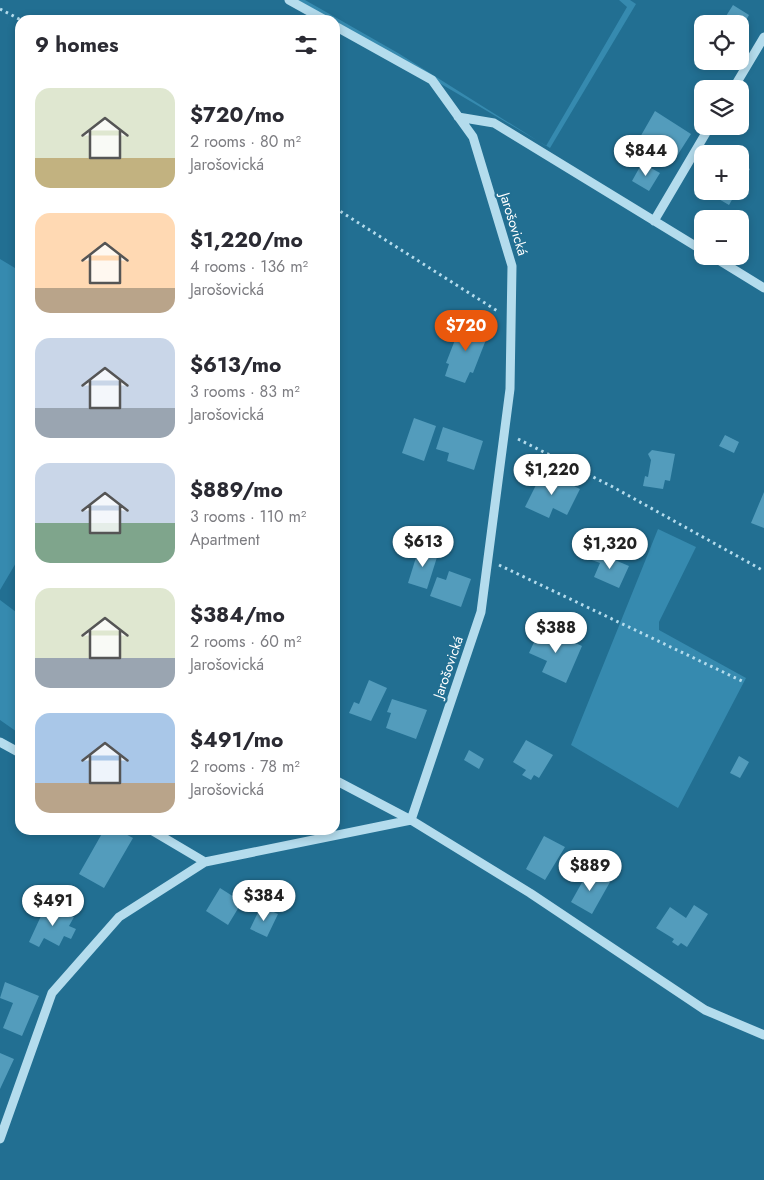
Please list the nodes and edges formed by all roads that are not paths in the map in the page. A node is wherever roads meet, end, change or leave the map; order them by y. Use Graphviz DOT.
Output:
graph roads {
  1 [pos="289,0"];
  2 [pos="315,15"];
  3 [pos="340,29"];
  4 [pos="764,37"];
  5 [pos="738,80"];
  6 [pos="458,116"];
  7 [pos="705,135"];
  8 [pos="654,220"];
  9 [pos="694,245"];
  10 [pos="727,265"];
  11 [pos="764,288"];
  12 [pos="0,742"];
  13 [pos="15,750"];
  14 [pos="340,783"];
  15 [pos="411,820"];
  16 [pos="340,834"];
  17 [pos="159,835"];
  18 [pos="337,835"];
  19 [pos="205,862"];
  20 [pos="764,1035"];
  21 [pos="0,1140"];
  1 -- 2 [label="street"];
  3 -- 6 [label="street, Jarošovická"];
  4 -- 5 [label="street"];
  6 -- 8 [label="street"];
  6 -- 15 [label="street, Jarošovická"];
  7 -- 8 [label="street"];
  8 -- 9 [label="street"];
  10 -- 11 [label="street"];
  12 -- 13 [label="street"];
  14 -- 15 [label="street"];
  15 -- 16 [label="street"];
  15 -- 20 [label="street"];
  17 -- 19 [label="street"];
  18 -- 19 [label="street"];
  19 -- 21 [label="street"];
}
